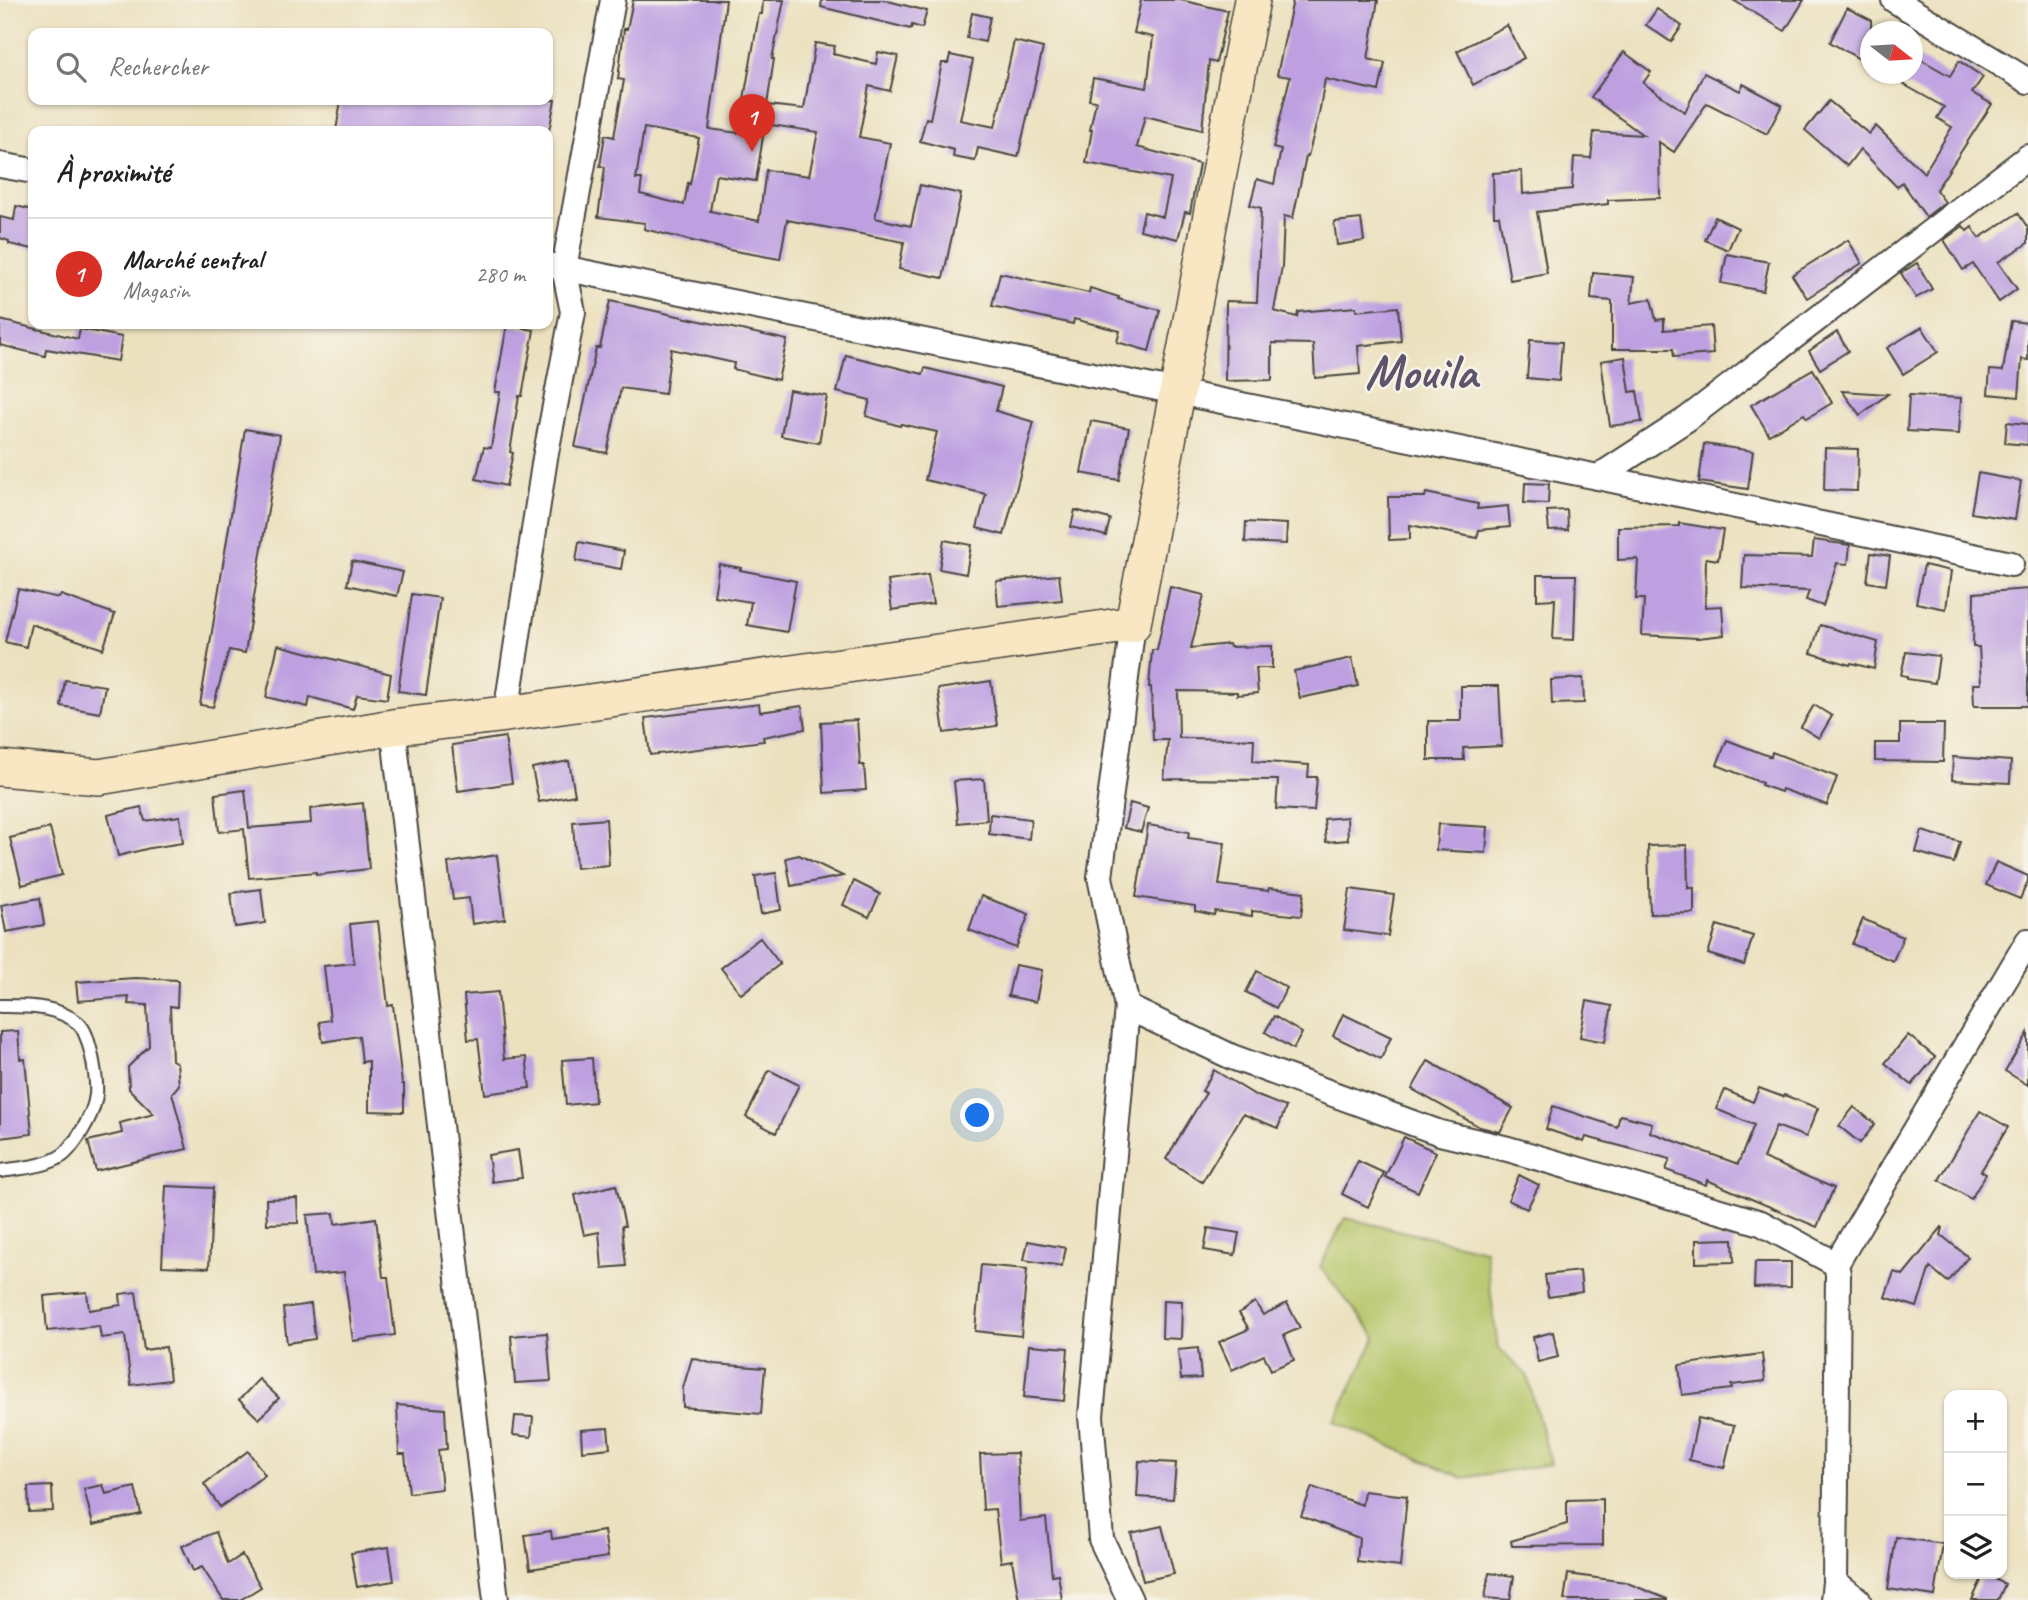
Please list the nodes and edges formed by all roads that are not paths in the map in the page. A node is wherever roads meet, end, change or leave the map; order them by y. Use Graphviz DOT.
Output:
graph roads {
  1 [pos="613,0"];
  2 [pos="1252,0"];
  3 [pos="1894,0"];
  4 [pos="2028,81"];
  5 [pos="2028,157"];
  6 [pos="0,165"];
  7 [pos="28,170"];
  8 [pos="556,267"];
  9 [pos="1178,391"];
  10 [pos="1598,477"];
  11 [pos="2011,564"];
  12 [pos="1133,624"];
  13 [pos="506,714"];
  14 [pos="393,727"];
  15 [pos="0,768"];
  16 [pos="2028,941"];
  17 [pos="0,1006"];
  18 [pos="1126,1007"];
  19 [pos="0,1171"];
  20 [pos="1836,1264"];
  21 [pos="1834,1591"];
  22 [pos="496,1600"];
  23 [pos="1130,1600"];
  24 [pos="1858,1600"];
  1 -- 8 [label="street"];
  2 -- 9 [label="street"];
  3 -- 4 [label="street"];
  5 -- 10 [label="street"];
  6 -- 7 [label="street"];
  8 -- 9 [label="street"];
  8 -- 13 [label="street"];
  9 -- 10 [label="street"];
  9 -- 12 [label="street"];
  10 -- 11 [label="street"];
  12 -- 13 [label="street"];
  12 -- 18 [label="street"];
  13 -- 14 [label="street"];
  14 -- 15 [label="street"];
  14 -- 22 [label="street"];
  16 -- 20 [label="street"];
  17 -- 19 [label="lane"];
  18 -- 20 [label="street"];
  18 -- 23 [label="street"];
  20 -- 21 [label="street"];
  21 -- 24 [label="street"];
}
